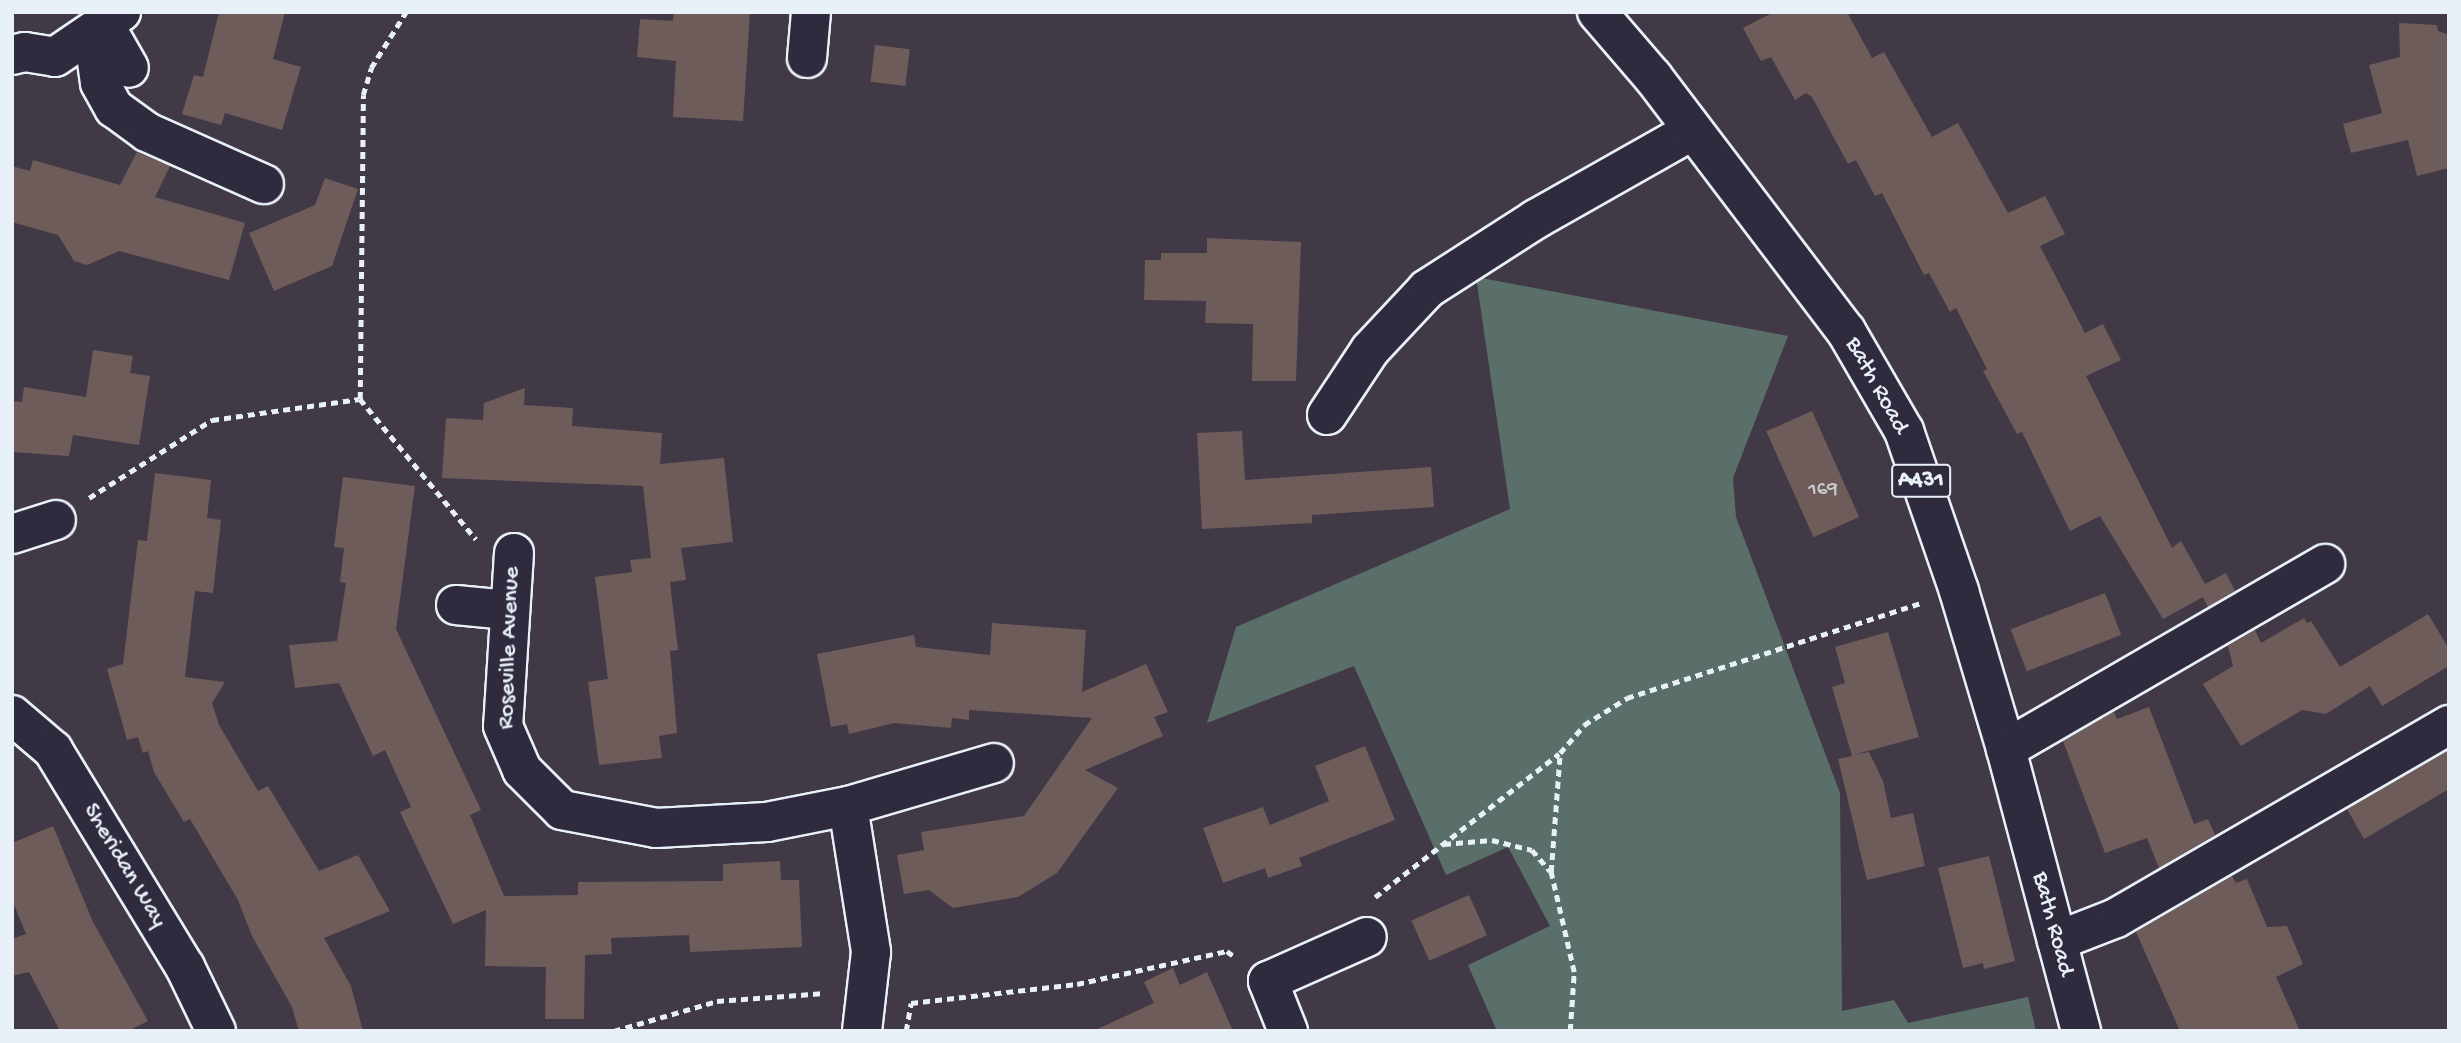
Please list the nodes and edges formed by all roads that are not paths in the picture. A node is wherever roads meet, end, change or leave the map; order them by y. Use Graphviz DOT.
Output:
graph roads {
  1 [pos="811,12"];
  2 [pos="1597,12"];
  3 [pos="107,24"];
  4 [pos="12,55"];
  5 [pos="807,58"];
  6 [pos="129,68"];
  7 [pos="1693,130"];
  8 [pos="264,184"];
  9 [pos="1327,415"];
  10 [pos="55,520"];
  11 [pos="12,534"];
  12 [pos="513,561"];
  13 [pos="2325,564"];
  14 [pos="456,605"];
  15 [pos="508,610"];
  16 [pos="12,715"];
  17 [pos="2449,725"];
  18 [pos="2006,749"];
  19 [pos="994,763"];
  20 [pos="848,806"];
  21 [pos="1360,941"];
  22 [pos="2057,941"];
  23 [pos="865,1013"];
  24 [pos="216,1031"];
  25 [pos="1288,1031"];
  26 [pos="2081,1031"];
  1 -- 5 [label="street"];
  2 -- 7 [label="street, Bath Road / A431"];
  3 -- 4 [label="street"];
  3 -- 6 [label="street"];
  3 -- 8 [label="street"];
  7 -- 9 [label="street"];
  7 -- 18 [label="street, Bath Road / A431"];
  10 -- 11 [label="street"];
  12 -- 15 [label="street, Roseville Avenue"];
  13 -- 18 [label="street"];
  14 -- 15 [label="street"];
  15 -- 20 [label="street, Roseville Avenue"];
  16 -- 24 [label="street, Sheridan Way"];
  17 -- 22 [label="street"];
  18 -- 22 [label="street, Bath Road / A431"];
  19 -- 20 [label="street, Roseville Avenue"];
  20 -- 23 [label="street"];
  21 -- 25 [label="street"];
  22 -- 26 [label="street, Bath Road / A431"];
}
